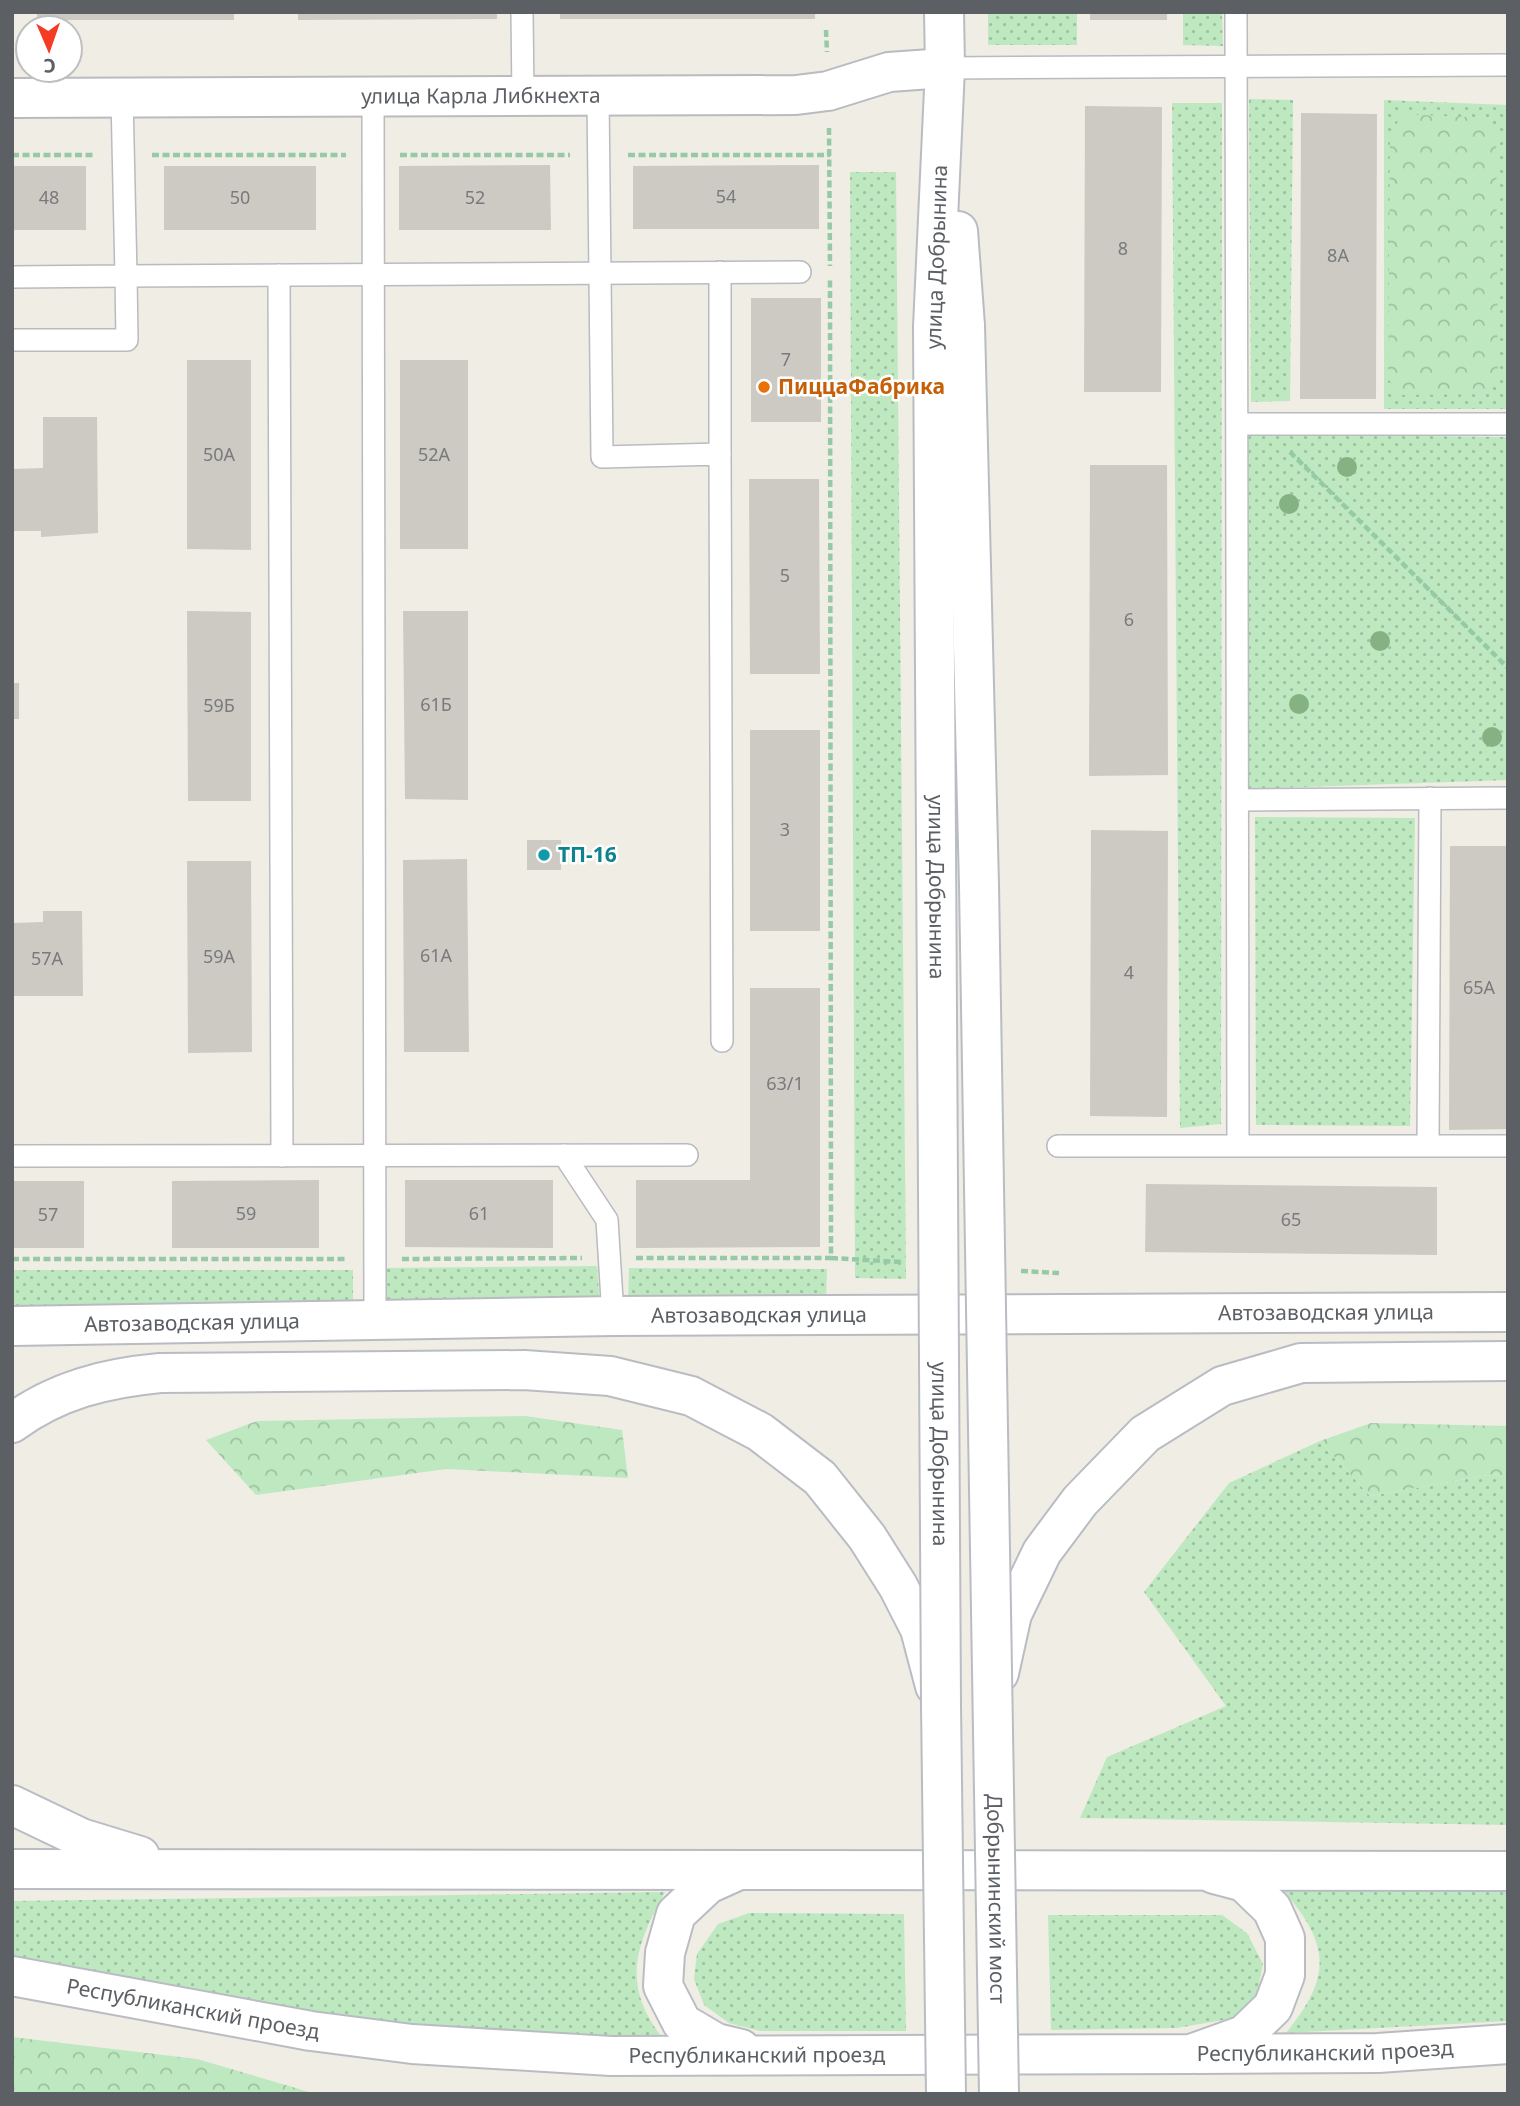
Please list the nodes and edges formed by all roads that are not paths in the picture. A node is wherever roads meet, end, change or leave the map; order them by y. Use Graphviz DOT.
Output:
graph roads {
  1 [pos="522,12"];
  2 [pos="944,12"];
  3 [pos="1236,12"];
  4 [pos="1508,65"];
  5 [pos="1236,66"];
  6 [pos="945,68"];
  7 [pos="122,97"];
  8 [pos="373,97"];
  9 [pos="523,97"];
  10 [pos="598,97"];
  11 [pos="12,98"];
  12 [pos="720,272"];
  13 [pos="800,272"];
  14 [pos="600,273"];
  15 [pos="279,275"];
  16 [pos="373,275"];
  17 [pos="126,276"];
  18 [pos="12,277"];
  19 [pos="949,326"];
  20 [pos="12,340"];
  21 [pos="1237,424"];
  22 [pos="1508,424"];
  23 [pos="720,454"];
  24 [pos="1508,797"];
  25 [pos="1430,798"];
  26 [pos="1238,800"];
  27 [pos="722,1041"];
  28 [pos="1238,1144"];
  29 [pos="1428,1145"];
  30 [pos="1058,1146"];
  31 [pos="1508,1146"];
  32 [pos="564,1155"];
  33 [pos="687,1155"];
  34 [pos="282,1156"];
  35 [pos="374,1156"];
  36 [pos="12,1157"];
  37 [pos="1508,1312"];
  38 [pos="613,1316"];
  39 [pos="375,1320"];
  40 [pos="12,1326"];
  41 [pos="1508,1362"];
  42 [pos="12,1423"];
  43 [pos="993,1703"];
  44 [pos="941,1705"];
  45 [pos="12,1805"];
  46 [pos="197,1867"];
  47 [pos="12,1869"];
  48 [pos="741,1869"];
  49 [pos="1199,1870"];
  50 [pos="1508,1871"];
  51 [pos="12,1976"];
  52 [pos="1508,2044"];
  53 [pos="1191,2054"];
  54 [pos="773,2056"];
  55 [pos="946,2094"];
  56 [pos="999,2094"];
  1 -- 9 [label="lane"];
  2 -- 6 [label="main road, улица Добрынина"];
  3 -- 5 [label="lane"];
  4 -- 5 [label="lane"];
  5 -- 6 [label="lane"];
  5 -- 21 [label="lane"];
  6 -- 10 [label="main road, улица Карла Либкнехта"];
  6 -- 19 [label="main road, улица Добрынина"];
  7 -- 8 [label="main road, улица Карла Либкнехта"];
  7 -- 11 [label="main road, улица Карла Либкнехта"];
  7 -- 17 [label="lane"];
  8 -- 9 [label="main road, улица Карла Либкнехта"];
  8 -- 16 [label="lane"];
  9 -- 10 [label="main road, улица Карла Либкнехта"];
  10 -- 14 [label="lane"];
  12 -- 13 [label="lane"];
  12 -- 14 [label="lane"];
  12 -- 23 [label="lane"];
  14 -- 16 [label="lane"];
  14 -- 23 [label="lane"];
  15 -- 16 [label="lane"];
  15 -- 17 [label="lane"];
  15 -- 34 [label="lane"];
  16 -- 35 [label="lane"];
  17 -- 18 [label="lane"];
  17 -- 20 [label="lane"];
  19 -- 43 [label="main road, улица Добрынина, bridge"];
  19 -- 44 [label="main road, улица Добрынина, bridge"];
  21 -- 22 [label="lane"];
  21 -- 26 [label="lane"];
  23 -- 27 [label="lane"];
  24 -- 25 [label="lane"];
  25 -- 26 [label="lane"];
  25 -- 29 [label="lane"];
  26 -- 28 [label="lane"];
  28 -- 29 [label="lane"];
  28 -- 30 [label="lane"];
  29 -- 31 [label="lane"];
  32 -- 33 [label="lane"];
  32 -- 35 [label="lane"];
  32 -- 38 [label="lane"];
  34 -- 35 [label="lane"];
  34 -- 36 [label="lane"];
  35 -- 39 [label="lane"];
  37 -- 38 [label="main road, Автозаводская улица"];
  38 -- 39 [label="main road, Автозаводская улица"];
  39 -- 40 [label="main road, Автозаводская улица"];
  41 -- 43 [label="main road, bridge"];
  42 -- 44 [label="main road, bridge"];
  43 -- 56 [label="main road, Добрынинский мост, bridge"];
  44 -- 55 [label="main road, bridge"];
  45 -- 46 [label="main road"];
  46 -- 47 [label="main road"];
  46 -- 48 [label="main road"];
  48 -- 49 [label="main road"];
  48 -- 54 [label="main road"];
  49 -- 50 [label="main road"];
  49 -- 53 [label="main road"];
  51 -- 54 [label="main road, Республиканский проезд"];
  52 -- 53 [label="main road, Республиканский проезд"];
  53 -- 54 [label="main road, Республиканский проезд"];
}
